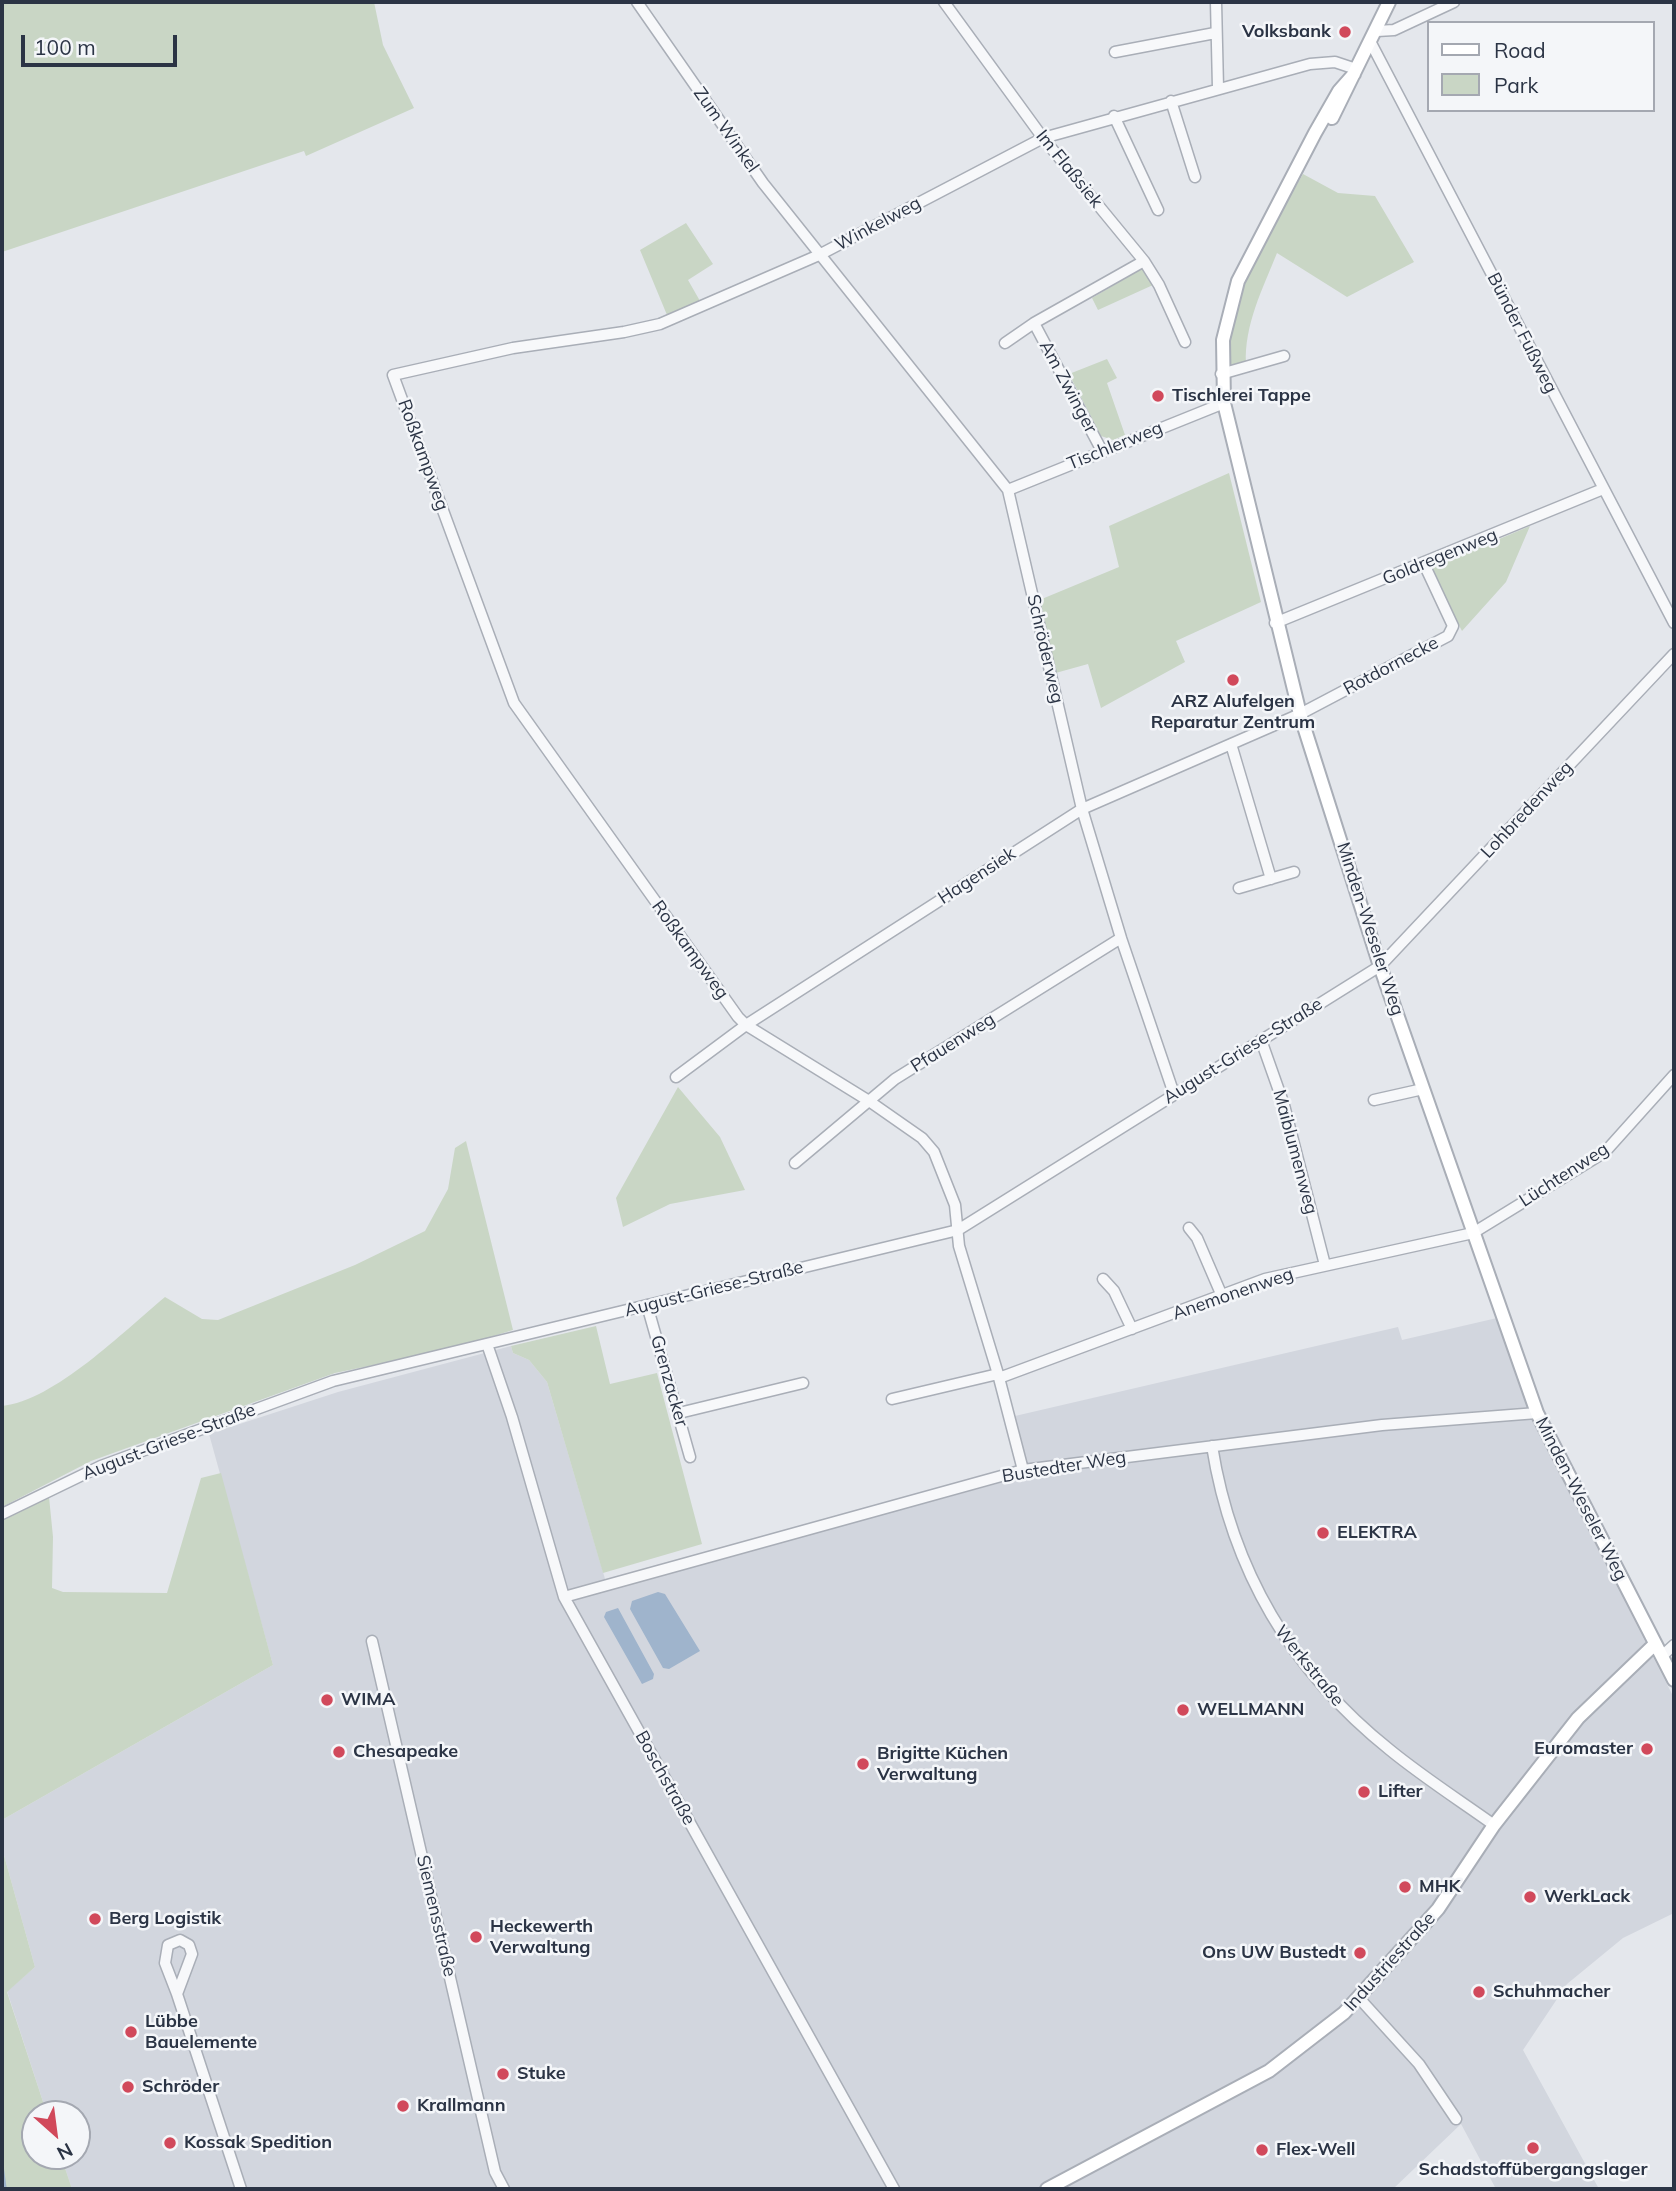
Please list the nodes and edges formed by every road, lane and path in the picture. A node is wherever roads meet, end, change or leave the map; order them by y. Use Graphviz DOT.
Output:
graph roads {
  1 [pos="637,2"];
  2 [pos="944,2"];
  3 [pos="1216,2"];
  4 [pos="1389,2"];
  5 [pos="1454,2"];
  6 [pos="1215,33"];
  7 [pos="1374,36"];
  8 [pos="1115,52"];
  9 [pos="1355,71"];
  10 [pos="1218,88"];
  11 [pos="1171,101"];
  12 [pos="1114,116"];
  13 [pos="1044,138"];
  14 [pos="1195,177"];
  15 [pos="1158,210"];
  16 [pos="820,255"];
  17 [pos="1144,261"];
  18 [pos="1034,323"];
  19 [pos="1185,342"];
  20 [pos="1005,343"];
  21 [pos="1284,356"];
  22 [pos="1221,374"];
  23 [pos="393,375"];
  24 [pos="1224,403"];
  25 [pos="1102,451"];
  26 [pos="1008,489"];
  27 [pos="1603,489"];
  28 [pos="1424,564"];
  29 [pos="1275,623"];
  30 [pos="1674,623"];
  31 [pos="1674,654"];
  32 [pos="1300,715"];
  33 [pos="1231,744"];
  34 [pos="1082,809"];
  35 [pos="1294,872"];
  36 [pos="1271,879"];
  37 [pos="1239,888"];
  38 [pos="1121,938"];
  39 [pos="1380,966"];
  40 [pos="746,1025"];
  41 [pos="1261,1040"];
  42 [pos="1674,1075"];
  43 [pos="676,1077"];
  44 [pos="1423,1089"];
  45 [pos="1174,1094"];
  46 [pos="1374,1100"];
  47 [pos="869,1101"];
  48 [pos="795,1163"];
  49 [pos="1189,1228"];
  50 [pos="958,1230"];
  51 [pos="1474,1233"];
  52 [pos="1325,1265"];
  53 [pos="1103,1279"];
  54 [pos="1222,1296"];
  55 [pos="647,1305"];
  56 [pos="1132,1329"];
  57 [pos="487,1345"];
  58 [pos="999,1376"];
  59 [pos="803,1382"];
  60 [pos="892,1399"];
  61 [pos="679,1413"];
  62 [pos="1537,1413"];
  63 [pos="1212,1446"];
  64 [pos="690,1457"];
  65 [pos="1023,1470"];
  66 [pos="2,1514"];
  67 [pos="564,1597"];
  68 [pos="372,1641"];
  69 [pos="1656,1644"];
  70 [pos="1674,1645"];
  71 [pos="1662,1656"];
  72 [pos="1674,1680"];
  73 [pos="1494,1825"];
  74 [pos="177,1994"];
  75 [pos="1359,1998"];
  76 [pos="1457,2119"];
  77 [pos="241,2189"];
  78 [pos="504,2189"];
  79 [pos="894,2189"];
  80 [pos="1047,2189"];
  1 -- 16 [label="street, Zum Winkel"];
  2 -- 13 [label="street, Im Flaßsiek"];
  3 -- 6 [label="street"];
  4 -- 7 [label="street, Minden-Weseler Weg"];
  5 -- 7 [label="street"];
  6 -- 8 [label="street"];
  6 -- 10 [label="street"];
  7 -- 9 [label="street, Minden-Weseler Weg"];
  7 -- 27 [label="street, Bünder Fußweg"];
  9 -- 10 [label="street, Winkelweg"];
  9 -- 22 [label="street, Minden-Weseler Weg"];
  10 -- 11 [label="street, Winkelweg"];
  11 -- 12 [label="street, Winkelweg"];
  11 -- 14 [label="street"];
  12 -- 13 [label="street, Winkelweg"];
  12 -- 15 [label="street"];
  13 -- 16 [label="street, Winkelweg"];
  13 -- 17 [label="street, Im Flaßsiek"];
  16 -- 23 [label="street, Winkelweg"];
  16 -- 26 [label="street, Schröderweg"];
  17 -- 18 [label="street, Am Zwinger"];
  17 -- 19 [label="street, Im Flaßsiek"];
  18 -- 20 [label="street"];
  18 -- 25 [label="street, Am Zwinger"];
  21 -- 22 [label="street"];
  22 -- 24 [label="street, Minden-Weseler Weg"];
  23 -- 40 [label="street, Roßkampweg"];
  24 -- 25 [label="street, Tischlerweg"];
  24 -- 29 [label="street, Minden-Weseler Weg"];
  25 -- 26 [label="street, Tischlerweg"];
  26 -- 34 [label="street, Schröderweg"];
  27 -- 28 [label="street, Goldregenweg"];
  27 -- 30 [label="street, Bünder Fußweg"];
  28 -- 29 [label="street, Goldregenweg"];
  28 -- 32 [label="street, Rotdornecke"];
  29 -- 32 [label="street, Minden-Weseler Weg"];
  31 -- 39 [label="street, Lohbredenweg"];
  32 -- 33 [label="street, Hagensiek"];
  32 -- 39 [label="street, Minden-Weseler Weg"];
  33 -- 34 [label="street, Hagensiek"];
  33 -- 36 [label="street"];
  34 -- 38 [label="street, Schröderweg"];
  34 -- 40 [label="street, Hagensiek"];
  35 -- 36 [label="street"];
  36 -- 37 [label="street"];
  38 -- 45 [label="street, Schröderweg"];
  38 -- 47 [label="street, Pfauenweg"];
  39 -- 41 [label="street, August-Griese-Straße"];
  39 -- 44 [label="street, Minden-Weseler Weg"];
  40 -- 43 [label="street, Hagensiek"];
  40 -- 47 [label="street, Roßkampweg"];
  41 -- 45 [label="street, August-Griese-Straße"];
  41 -- 52 [label="street, Maiblumenweg"];
  42 -- 51 [label="street, Lüchtenweg"];
  44 -- 46 [label="street"];
  44 -- 51 [label="street, Minden-Weseler Weg"];
  45 -- 50 [label="street, August-Griese-Straße"];
  47 -- 48 [label="street, Pfauenweg"];
  47 -- 50 [label="street, Roßkampweg"];
  49 -- 54 [label="street"];
  50 -- 55 [label="street, August-Griese-Straße"];
  50 -- 58 [label="street, Roßkampweg"];
  51 -- 52 [label="street, Anemonenweg"];
  51 -- 62 [label="street, Minden-Weseler Weg"];
  52 -- 54 [label="street, Anemonenweg"];
  53 -- 56 [label="street"];
  54 -- 56 [label="street, Anemonenweg"];
  55 -- 57 [label="street, August-Griese-Straße"];
  55 -- 61 [label="street, Grenzacker"];
  56 -- 58 [label="street, Anemonenweg"];
  57 -- 66 [label="street, August-Griese-Straße"];
  57 -- 67 [label="street, Boschstraße"];
  58 -- 60 [label="street, Anemonenweg"];
  58 -- 65 [label="street, Roßkampweg"];
  59 -- 61 [label="street"];
  61 -- 64 [label="street, Grenzacker"];
  62 -- 63 [label="street, Bustedter Weg"];
  62 -- 69 [label="street, Minden-Weseler Weg"];
  63 -- 65 [label="street, Bustedter Weg"];
  63 -- 73 [label="street, Werkstraße"];
  65 -- 67 [label="street, Bustedter Weg"];
  67 -- 79 [label="street, Boschstraße"];
  68 -- 78 [label="street, Siemensstraße"];
  69 -- 71 [label="street, Minden-Weseler Weg"];
  69 -- 73 [label="street, Industriestraße"];
  70 -- 71 [label="street"];
  71 -- 72 [label="street, Minden-Weseler Weg"];
  73 -- 75 [label="street, Industriestraße"];
  74 -- 74 [label="street"];
  74 -- 77 [label="street"];
  75 -- 76 [label="street"];
  75 -- 80 [label="street, Industriestraße"];
}
